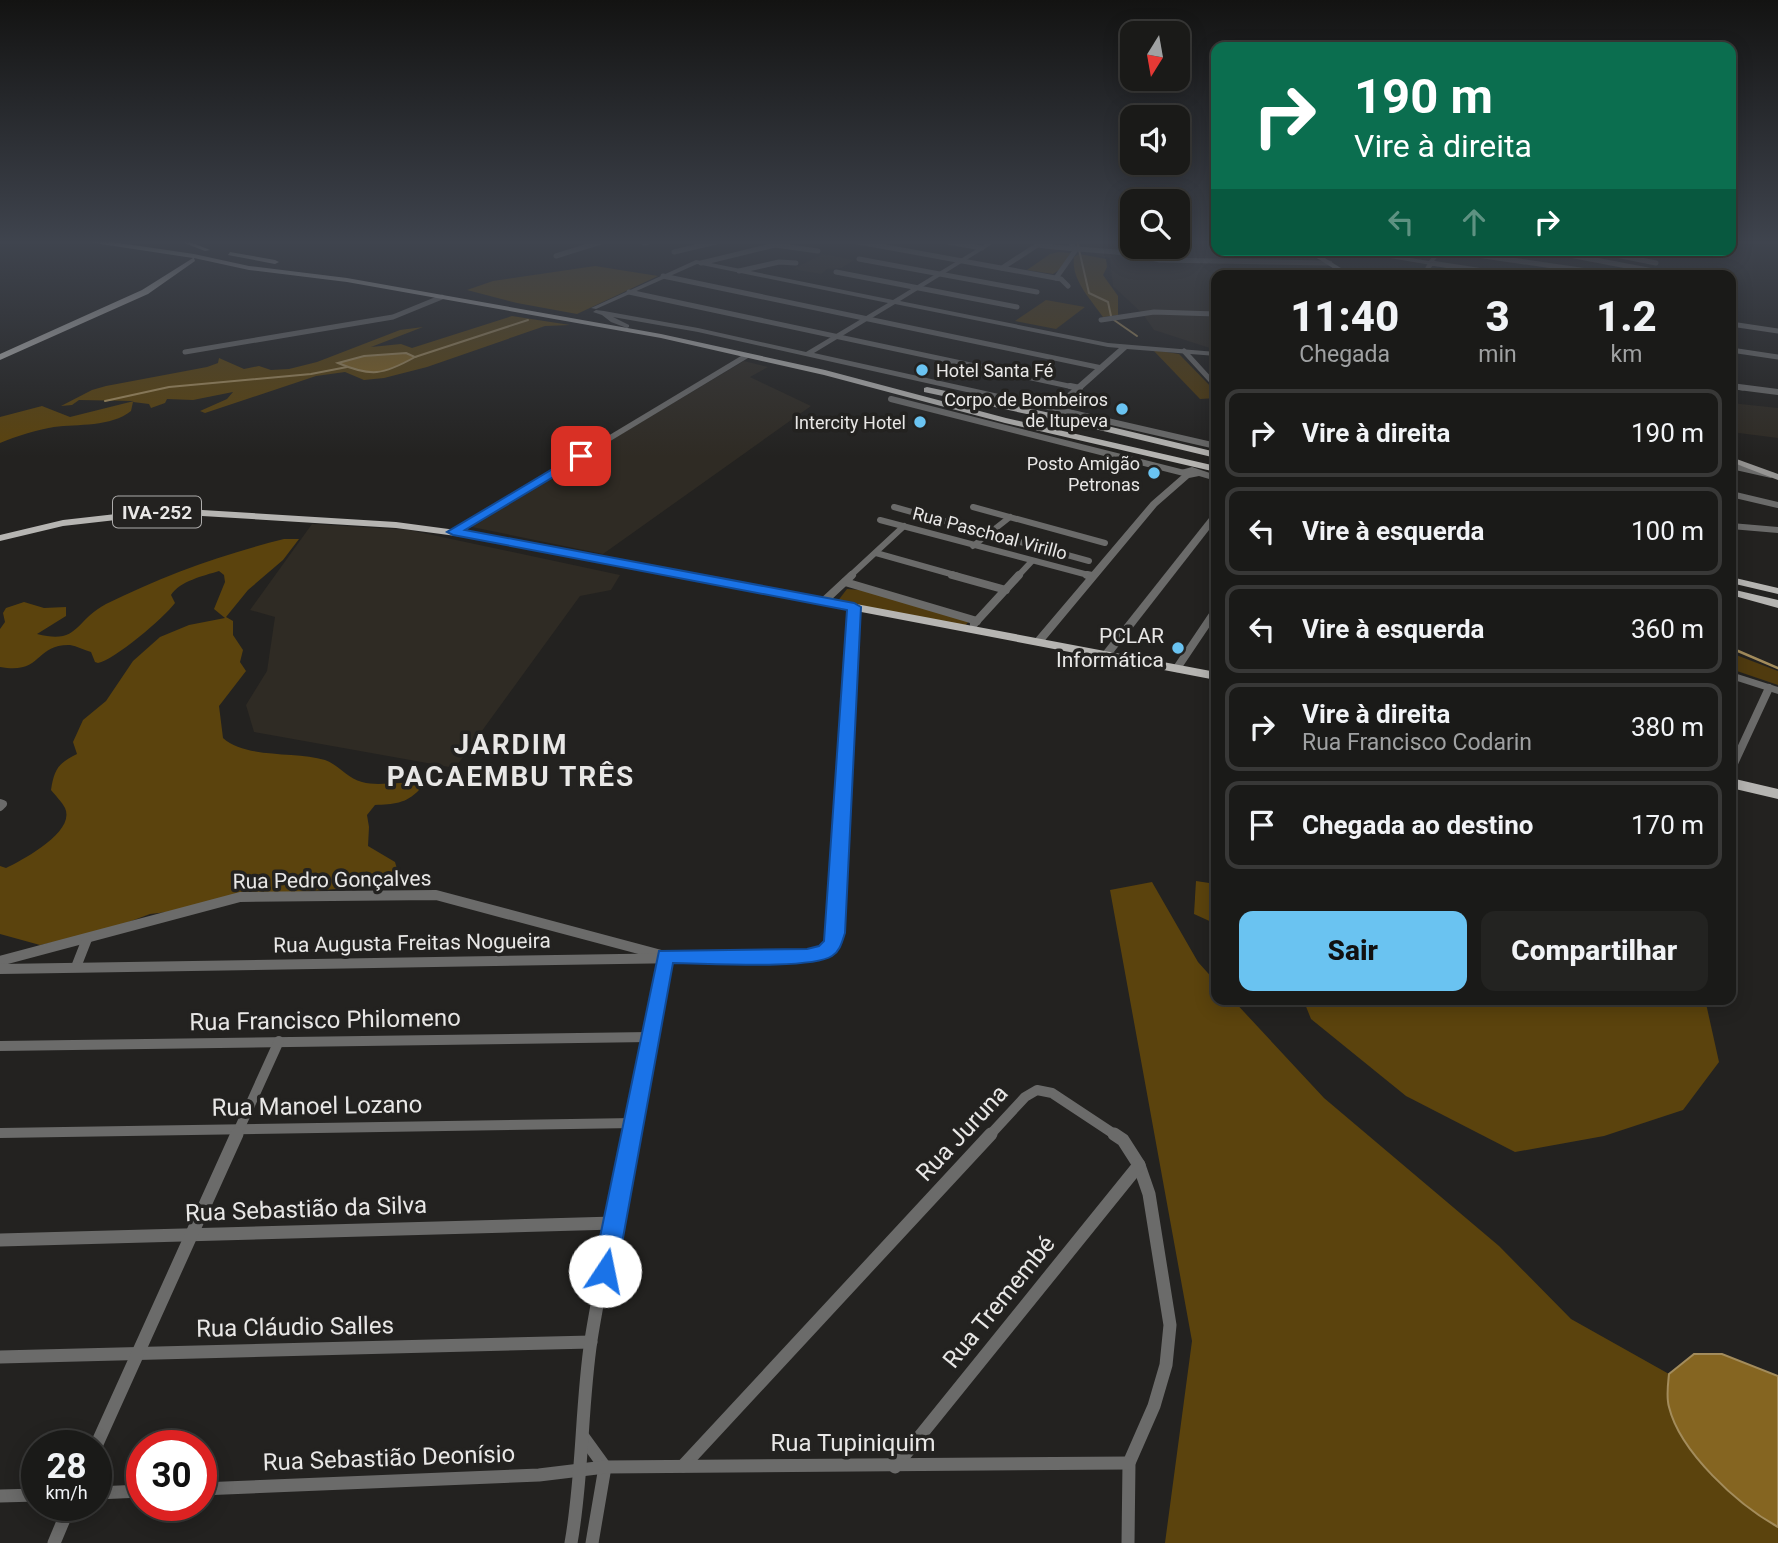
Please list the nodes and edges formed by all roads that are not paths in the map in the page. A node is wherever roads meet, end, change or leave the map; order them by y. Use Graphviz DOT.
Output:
graph roads {
  1 [pos="98,313"];
  2 [pos="403,313"];
  3 [pos="532,313"];
  4 [pos="552,313"];
  5 [pos="595,313"];
  6 [pos="601,313"];
  7 [pos="608,313"];
  8 [pos="731,313"];
  9 [pos="842,313"];
  10 [pos="874,313"];
  11 [pos="950,313"];
  12 [pos="1153,313"];
  13 [pos="1153,313"];
  14 [pos="1211,314"];
  15 [pos="866,318"];
  16 [pos="586,319"];
  17 [pos="1101,320"];
  18 [pos="1736,325"];
  19 [pos="627,326"];
  20 [pos="1778,331"];
  21 [pos="838,335"];
  22 [pos="1125,347"];
  23 [pos="1184,351"];
  24 [pos="1736,351"];
  25 [pos="185,352"];
  26 [pos="808,354"];
  27 [pos="1211,354"];
  28 [pos="749,355"];
  29 [pos="0,357"];
  30 [pos="1778,357"];
  31 [pos="1102,368"];
  32 [pos="1204,373"];
  33 [pos="1211,374"];
  34 [pos="1211,381"];
  35 [pos="1080,387"];
  36 [pos="1736,387"];
  37 [pos="1778,392"];
  38 [pos="891,399"];
  39 [pos="1008,405"];
  40 [pos="1034,412"];
  41 [pos="1066,414"];
  42 [pos="1005,420"];
  43 [pos="994,421"];
  44 [pos="1211,445"];
  45 [pos="1200,450"];
  46 [pos="1211,453"];
  47 [pos="1739,466"];
  48 [pos="1190,471"];
  49 [pos="1211,473"];
  50 [pos="1776,476"];
  51 [pos="1736,495"];
  52 [pos="1778,505"];
  53 [pos="894,507"];
  54 [pos="973,507"];
  55 [pos="1010,517"];
  56 [pos="880,520"];
  57 [pos="1211,521"];
  58 [pos="904,526"];
  59 [pos="1736,526"];
  60 [pos="1778,530"];
  61 [pos="453,532"];
  62 [pos="989,533"];
  63 [pos="998,536"];
  64 [pos="0,538"];
  65 [pos="1105,543"];
  66 [pos="973,546"];
  67 [pos="983,549"];
  68 [pos="876,553"];
  69 [pos="1032,561"];
  70 [pos="1089,561"];
  71 [pos="1092,576"];
  72 [pos="1736,576"];
  73 [pos="845,582"];
  74 [pos="1736,583"];
  75 [pos="1736,583"];
  76 [pos="1754,585"];
  77 [pos="1006,590"];
  78 [pos="1736,593"];
  79 [pos="1778,594"];
  80 [pos="824,601"];
  81 [pos="1778,604"];
  82 [pos="854,607"];
  83 [pos="1211,617"];
  84 [pos="973,625"];
  85 [pos="1038,642"];
  86 [pos="1106,655"];
  87 [pos="1177,668"];
  88 [pos="1211,675"];
  89 [pos="1736,677"];
  90 [pos="1774,689"];
  91 [pos="1736,761"];
  92 [pos="1736,784"];
  93 [pos="1778,794"];
  94 [pos="87,939"];
  95 [pos="665,956"];
  96 [pos="0,961"];
  97 [pos="76,968"];
  98 [pos="0,969"];
  99 [pos="650,1037"];
  100 [pos="279,1041"];
  101 [pos="0,1046"];
  102 [pos="634,1123"];
  103 [pos="241,1128"];
  104 [pos="0,1133"];
  105 [pos="1139,1165"];
  106 [pos="614,1223"];
  107 [pos="192,1235"];
  108 [pos="0,1240"];
  109 [pos="591,1342"];
  110 [pos="138,1353"];
  111 [pos="0,1357"];
  112 [pos="103,1430"];
  113 [pos="584,1438"];
  114 [pos="1129,1463"];
  115 [pos="605,1466"];
  116 [pos="683,1466"];
  117 [pos="895,1467"];
  118 [pos="578,1470"];
  119 [pos="217,1488"];
  120 [pos="21,1495"];
  121 [pos="0,1496"];
  122 [pos="63,1521"];
  123 [pos="54,1543"];
  124 [pos="571,1543"];
  125 [pos="592,1543"];
  126 [pos="1128,1543"];
  1 -- 29 [label="main road"];
  2 -- 25 [label="street"];
  3 -- 28 [label="main road"];
  4 -- 16 [label="main road"];
  5 -- 16 [label="street"];
  6 -- 19 [label="street"];
  7 -- 26 [label="street"];
  8 -- 21 [label="street"];
  9 -- 15 [label="street"];
  10 -- 15 [label="street"];
  11 -- 22 [label="street"];
  12 -- 17 [label="street"];
  13 -- 14 [label="street"];
  15 -- 21 [label="street"];
  15 -- 31 [label="street"];
  16 -- 19 [label="main road"];
  18 -- 20 [label="street"];
  19 -- 39 [label="main road"];
  21 -- 26 [label="street"];
  21 -- 35 [label="street"];
  22 -- 23 [label="street"];
  22 -- 31 [label="street"];
  23 -- 27 [label="street"];
  23 -- 32 [label="street"];
  24 -- 30 [label="street"];
  26 -- 39 [label="street"];
  28 -- 43 [label="main road"];
  28 -- 61 [label="street"];
  31 -- 35 [label="street"];
  32 -- 33 [label="street"];
  32 -- 34 [label="street"];
  35 -- 41 [label="street"];
  36 -- 37 [label="street"];
  38 -- 43 [label="street"];
  39 -- 40 [label="main road"];
  39 -- 41 [label="street"];
  39 -- 42 [label="main road"];
  39 -- 43 [label="main road"];
  40 -- 41 [label="main road"];
  40 -- 41 [label="street"];
  41 -- 44 [label="street"];
  41 -- 45 [label="main road"];
  42 -- 43 [label="main road"];
  42 -- 48 [label="main road"];
  43 -- 48 [label="street"];
  45 -- 46 [label="main road"];
  45 -- 48 [label="main road"];
  47 -- 50 [label="street"];
  48 -- 49 [label="main road"];
  48 -- 71 [label="street"];
  51 -- 52 [label="street"];
  53 -- 62 [label="street"];
  54 -- 55 [label="street"];
  55 -- 62 [label="street"];
  55 -- 65 [label="street"];
  56 -- 58 [label="street, Rua Paschoal Virillo"];
  57 -- 86 [label="street"];
  58 -- 66 [label="street, Rua Paschoal Virillo"];
  58 -- 68 [label="street"];
  59 -- 60 [label="street"];
  61 -- 64 [label="main road, IVA-252"];
  61 -- 80 [label="main road, IVA-252"];
  62 -- 63 [label="street"];
  62 -- 66 [label="street"];
  63 -- 67 [label="street"];
  63 -- 70 [label="street"];
  66 -- 67 [label="street, Rua Paschoal Virillo"];
  67 -- 69 [label="street, Rua Paschoal Virillo"];
  68 -- 73 [label="street"];
  68 -- 77 [label="street"];
  69 -- 71 [label="street, Rua Paschoal Virillo"];
  69 -- 77 [label="street"];
  71 -- 85 [label="street"];
  72 -- 76 [label="main road"];
  73 -- 80 [label="street"];
  73 -- 84 [label="street"];
  74 -- 76 [label="main road"];
  75 -- 79 [label="main road"];
  76 -- 79 [label="main road"];
  77 -- 84 [label="street"];
  78 -- 81 [label="main road"];
  80 -- 82 [label="main road, IVA-252"];
  82 -- 84 [label="main road, IVA-252"];
  82 -- 95 [label="street, Rua Augusta Freitas Nogueira"];
  83 -- 87 [label="street"];
  84 -- 85 [label="main road, IVA-252"];
  85 -- 86 [label="main road, IVA-252"];
  86 -- 87 [label="main road, IVA-252"];
  87 -- 88 [label="main road, IVA-252"];
  89 -- 90 [label="street"];
  90 -- 91 [label="street"];
  92 -- 93 [label="main road"];
  94 -- 95 [label="street, Rua Pedro Gonçalves"];
  94 -- 96 [label="street, Rua Pedro Gonçalves"];
  94 -- 97 [label="street"];
  95 -- 97 [label="street, Rua Augusta Freitas Nogueira"];
  95 -- 99 [label="street"];
  97 -- 98 [label="street, Rua Augusta Freitas Nogueira"];
  99 -- 100 [label="street, Rua Francisco Philomeno"];
  99 -- 102 [label="street"];
  100 -- 101 [label="street, Rua Francisco Philomeno"];
  100 -- 103 [label="street"];
  102 -- 103 [label="street, Rua Manoel Lozano"];
  102 -- 106 [label="street"];
  103 -- 104 [label="street, Rua Manoel Lozano"];
  103 -- 107 [label="street"];
  105 -- 114 [label="street, Rua Juruna"];
  105 -- 116 [label="street, Rua Juruna"];
  105 -- 117 [label="street, Rua Tremembé"];
  106 -- 107 [label="street, Rua Sebastião da Silva"];
  106 -- 109 [label="street"];
  107 -- 108 [label="street, Rua Sebastião da Silva"];
  107 -- 110 [label="street"];
  109 -- 110 [label="street, Rua Cláudio Salles"];
  109 -- 113 [label="street"];
  110 -- 111 [label="street, Rua Cláudio Salles"];
  110 -- 112 [label="street"];
  113 -- 115 [label="street"];
  113 -- 118 [label="street"];
  114 -- 117 [label="street, Rua Tupiniquim"];
  114 -- 126 [label="street, Rua Juruna"];
  115 -- 116 [label="street, Rua Tupiniquim"];
  115 -- 118 [label="street, Rua Tupiniquim"];
  115 -- 125 [label="street"];
  116 -- 117 [label="street, Rua Tupiniquim"];
  118 -- 119 [label="street, Rua Sebastião Deonísio"];
  118 -- 124 [label="street"];
  120 -- 121 [label="street"];
  122 -- 123 [label="street"];
}
